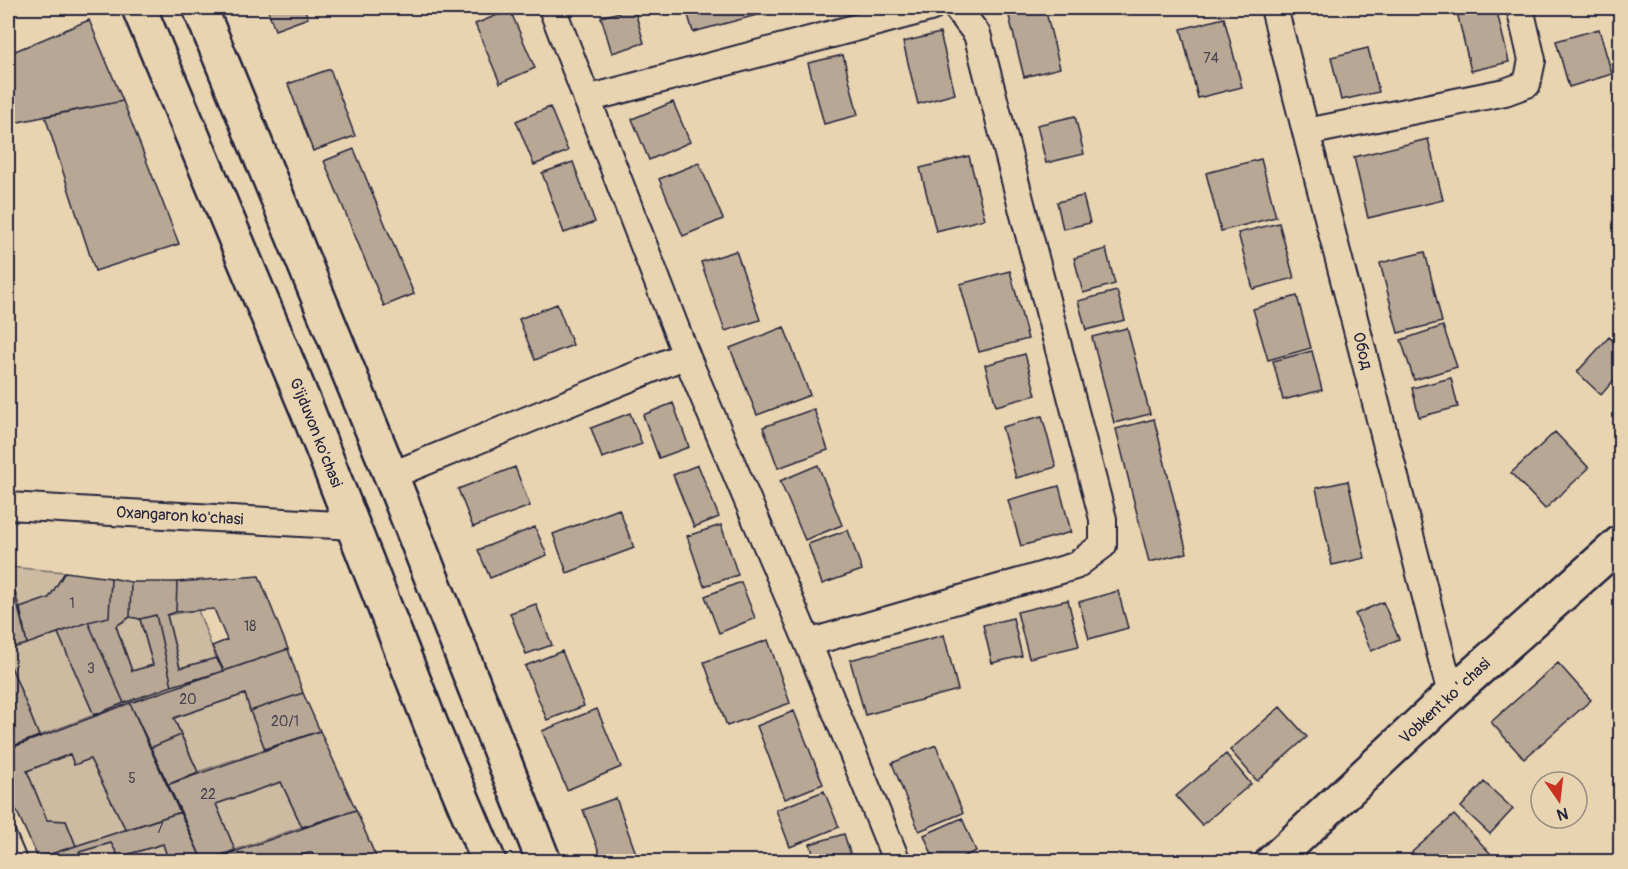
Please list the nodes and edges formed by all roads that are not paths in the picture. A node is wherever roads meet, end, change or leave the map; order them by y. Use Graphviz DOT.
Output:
graph roads {
  1 [pos="140,8"];
  2 [pos="200,8"];
  3 [pos="552,8"];
  4 [pos="930,8"];
  5 [pos="957,8"];
  6 [pos="1274,8"];
  7 [pos="1520,8"];
  8 [pos="587,99"];
  9 [pos="1307,132"];
  10 [pos="686,355"];
  11 [pos="390,476"];
  12 [pos="8,506"];
  13 [pos="353,526"];
  14 [pos="1620,543"];
  15 [pos="808,643"];
  16 [pos="1451,694"];
  17 [pos="8,834"];
  18 [pos="20,861"];
  19 [pos="489,861"];
  20 [pos="544,861"];
  21 [pos="897,861"];
  22 [pos="1272,861"];
  1 -- 13 [label="main road, G'ijduvon ko'chasi"];
  2 -- 11 [label="main road"];
  3 -- 8 [label="street"];
  4 -- 8 [label="street"];
  5 -- 15 [label="street"];
  6 -- 9 [label="street, Обод"];
  7 -- 9 [label="street"];
  8 -- 10 [label="street"];
  9 -- 16 [label="street, Обод"];
  10 -- 11 [label="street"];
  10 -- 15 [label="street"];
  11 -- 20 [label="main road"];
  12 -- 13 [label="street, Oxangaron ko'chasi"];
  13 -- 19 [label="main road, G'ijduvon ko'chasi"];
  14 -- 16 [label="main road, Vobkent koʻchasi"];
  15 -- 21 [label="street"];
  16 -- 22 [label="main road, Vobkent koʻchasi"];
  17 -- 18 [label="lane"];
}
